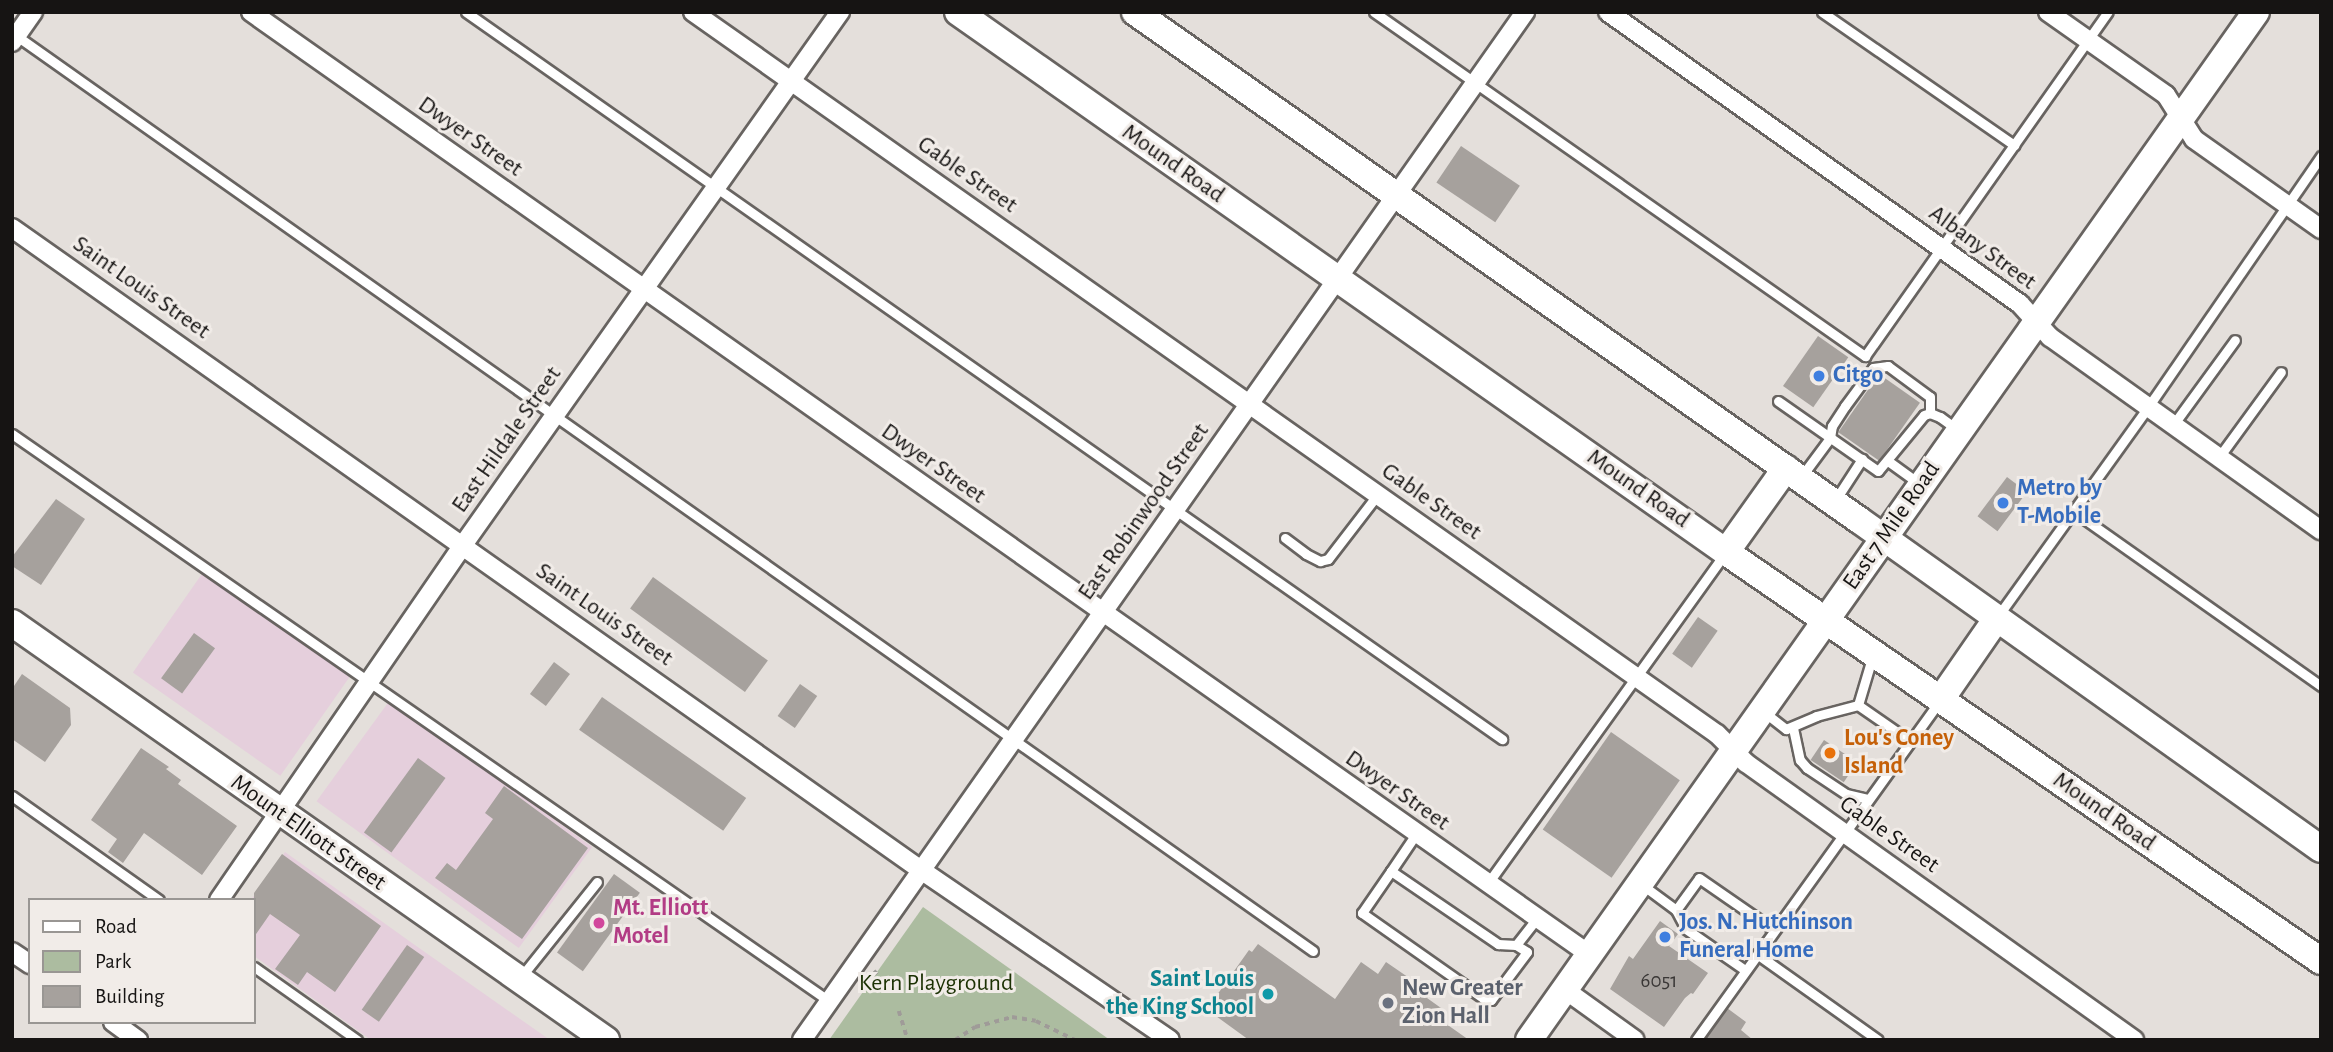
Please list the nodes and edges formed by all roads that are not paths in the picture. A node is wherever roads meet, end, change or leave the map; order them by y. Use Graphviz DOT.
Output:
graph roads {
  1 [pos="33,12"];
  2 [pos="251,12"];
  3 [pos="466,12"];
  4 [pos="693,12"];
  5 [pos="840,12"];
  6 [pos="958,12"];
  7 [pos="1135,12"];
  8 [pos="1374,12"];
  9 [pos="1525,12"];
  10 [pos="1608,12"];
  11 [pos="1822,12"];
  12 [pos="2048,12"];
  13 [pos="2108,12"];
  14 [pos="2256,12"];
  15 [pos="14,37"];
  16 [pos="2088,41"];
  17 [pos="791,81"];
  18 [pos="1475,84"];
  19 [pos="2181,120"];
  20 [pos="2014,145"];
  21 [pos="2321,156"];
  22 [pos="715,188"];
  23 [pos="1397,196"];
  24 [pos="2286,204"];
  25 [pos="12,228"];
  26 [pos="2321,229"];
  27 [pos="1941,248"];
  28 [pos="1339,280"];
  29 [pos="643,290"];
  30 [pos="2037,320"];
  31 [pos="2235,340"];
  32 [pos="2280,372"];
  33 [pos="1859,384"];
  34 [pos="1868,389"];
  35 [pos="1778,401"];
  36 [pos="1250,405"];
  37 [pos="2148,407"];
  38 [pos="1930,413"];
  39 [pos="555,414"];
  40 [pos="2173,425"];
  41 [pos="1959,431"];
  42 [pos="12,434"];
  43 [pos="1830,438"];
  44 [pos="2218,457"];
  45 [pos="1862,459"];
  46 [pos="1888,461"];
  47 [pos="1793,474"];
  48 [pos="1921,485"];
  49 [pos="1378,494"];
  50 [pos="1834,503"];
  51 [pos="1176,511"];
  52 [pos="2073,511"];
  53 [pos="2321,530"];
  54 [pos="1285,538"];
  55 [pos="1884,538"];
  56 [pos="463,545"];
  57 [pos="1726,552"];
  58 [pos="1103,613"];
  59 [pos="1997,618"];
  60 [pos="1826,621"];
  61 [pos="12,623"];
  62 [pos="1874,653"];
  63 [pos="1636,677"];
  64 [pos="368,681"];
  65 [pos="2321,687"];
  66 [pos="1941,699"];
  67 [pos="1858,705"];
  68 [pos="1762,710"];
  69 [pos="1793,728"];
  70 [pos="1014,739"];
  71 [pos="1502,739"];
  72 [pos="1910,741"];
  73 [pos="1734,750"];
  74 [pos="12,796"];
  75 [pos="1867,799"];
  76 [pos="279,813"];
  77 [pos="1843,832"];
  78 [pos="1416,834"];
  79 [pos="2321,849"];
  80 [pos="921,870"];
  81 [pos="1391,871"];
  82 [pos="597,882"];
  83 [pos="1639,883"];
  84 [pos="1487,884"];
  85 [pos="156,898"];
  86 [pos="220,898"];
  87 [pos="1676,910"];
  88 [pos="1537,918"];
  89 [pos="1774,930"];
  90 [pos="1516,945"];
  91 [pos="2310,949"];
  92 [pos="1313,951"];
  93 [pos="12,952"];
  94 [pos="1589,954"];
  95 [pos="1757,954"];
  96 [pos="2321,961"];
  97 [pos="28,963"];
  98 [pos="256,968"];
  99 [pos="1745,970"];
  100 [pos="519,979"];
  101 [pos="1564,989"];
  102 [pos="829,1001"];
  103 [pos="357,1040"];
  104 [pos="606,1040"];
  105 [pos="802,1040"];
  106 [pos="1170,1040"];
  107 [pos="1529,1040"];
  108 [pos="1635,1040"];
  109 [pos="1696,1040"];
  110 [pos="1878,1040"];
  111 [pos="2134,1040"];
  1 -- 15 [label="street"];
  2 -- 29 [label="street, Dwyer Street"];
  3 -- 22 [label="lane"];
  4 -- 17 [label="street, Gable Street"];
  5 -- 17 [label="street, East Hildale Street"];
  6 -- 28 [label="main road, Mound Road"];
  7 -- 23 [label="main road"];
  8 -- 18 [label="lane"];
  9 -- 18 [label="street, East Robinwood Street"];
  10 -- 27 [label="street, Albany Street"];
  11 -- 20 [label="lane"];
  12 -- 16 [label="street"];
  13 -- 16 [label="lane"];
  14 -- 19 [label="main road, East 7 Mile Road"];
  15 -- 39 [label="lane"];
  16 -- 19 [label="street"];
  16 -- 20 [label="lane"];
  17 -- 22 [label="street, East Hildale Street"];
  17 -- 36 [label="street, Gable Street"];
  18 -- 23 [label="street, East Robinwood Street"];
  18 -- 27 [label="lane"];
  19 -- 24 [label="street"];
  19 -- 30 [label="main road, East 7 Mile Road"];
  20 -- 27 [label="lane"];
  21 -- 24 [label="lane"];
  22 -- 29 [label="street, East Hildale Street"];
  22 -- 51 [label="lane"];
  23 -- 28 [label="street, East Robinwood Street"];
  23 -- 47 [label="main road"];
  24 -- 26 [label="street"];
  24 -- 37 [label="lane"];
  25 -- 56 [label="street, Saint Louis Street"];
  27 -- 30 [label="street, Albany Street"];
  28 -- 36 [label="street, East Robinwood Street"];
  28 -- 57 [label="main road, Mound Road"];
  29 -- 39 [label="street, East Hildale Street"];
  29 -- 58 [label="street, Dwyer Street"];
  30 -- 37 [label="street, Albany Street"];
  30 -- 41 [label="main road, East 7 Mile Road"];
  31 -- 40 [label="lane"];
  32 -- 44 [label="lane"];
  33 -- 34 [label="lane"];
  33 -- 38 [label="lane"];
  33 -- 43 [label="lane"];
  35 -- 43 [label="lane"];
  36 -- 49 [label="street, Gable Street"];
  36 -- 51 [label="street, East Robinwood Street"];
  37 -- 40 [label="street, Albany Street"];
  37 -- 52 [label="lane"];
  38 -- 41 [label="lane"];
  38 -- 46 [label="lane"];
  39 -- 56 [label="street, East Hildale Street"];
  39 -- 70 [label="lane"];
  40 -- 44 [label="street, Albany Street"];
  41 -- 48 [label="main road, East 7 Mile Road"];
  42 -- 64 [label="lane"];
  43 -- 45 [label="lane"];
  43 -- 47 [label="lane"];
  44 -- 53 [label="street, Albany Street"];
  45 -- 46 [label="lane"];
  45 -- 50 [label="lane"];
  46 -- 48 [label="lane"];
  47 -- 50 [label="main road"];
  47 -- 57 [label="main road"];
  48 -- 55 [label="main road, East 7 Mile Road"];
  49 -- 54 [label="lane"];
  49 -- 63 [label="street, Gable Street"];
  50 -- 55 [label="main road"];
  51 -- 58 [label="street, East Robinwood Street"];
  51 -- 71 [label="lane"];
  52 -- 59 [label="lane"];
  52 -- 65 [label="lane"];
  55 -- 59 [label="main road"];
  55 -- 60 [label="main road, East 7 Mile Road"];
  56 -- 64 [label="street, East Hildale Street"];
  56 -- 80 [label="street, Saint Louis Street"];
  57 -- 60 [label="main road, Mound Road"];
  57 -- 63 [label="lane"];
  58 -- 70 [label="street, East Robinwood Street"];
  58 -- 78 [label="street, Dwyer Street"];
  59 -- 66 [label="main road"];
  59 -- 79 [label="main road"];
  60 -- 62 [label="main road, Mound Road"];
  60 -- 68 [label="main road, East 7 Mile Road"];
  61 -- 76 [label="main road, Mount Elliott Street"];
  62 -- 66 [label="main road, Mound Road"];
  62 -- 67 [label="lane"];
  63 -- 73 [label="street, Gable Street"];
  63 -- 84 [label="lane"];
  64 -- 76 [label="street, East Hildale Street"];
  64 -- 102 [label="lane"];
  66 -- 72 [label="lane"];
  66 -- 91 [label="main road, Mound Road"];
  67 -- 69 [label="lane"];
  67 -- 72 [label="lane"];
  68 -- 69 [label="lane"];
  68 -- 73 [label="main road, East 7 Mile Road"];
  69 -- 75 [label="lane"];
  70 -- 80 [label="street, East Robinwood Street"];
  70 -- 92 [label="lane"];
  72 -- 75 [label="lane"];
  73 -- 77 [label="street, Gable Street"];
  73 -- 83 [label="main road, East 7 Mile Road"];
  74 -- 85 [label="lane"];
  75 -- 77 [label="lane"];
  76 -- 86 [label="street, East Hildale Street"];
  76 -- 100 [label="main road, Mount Elliott Street"];
  77 -- 89 [label="lane"];
  77 -- 111 [label="street, Gable Street"];
  78 -- 81 [label="lane"];
  78 -- 84 [label="street, Dwyer Street"];
  80 -- 102 [label="street, East Robinwood Street"];
  80 -- 106 [label="street, Saint Louis Street"];
  81 -- 90 [label="lane"];
  81 -- 90 [label="lane"];
  82 -- 100 [label="lane"];
  83 -- 87 [label="lane"];
  83 -- 94 [label="main road, East 7 Mile Road"];
  84 -- 88 [label="street, Dwyer Street"];
  87 -- 89 [label="lane"];
  87 -- 99 [label="lane"];
  88 -- 90 [label="lane"];
  88 -- 94 [label="street, Dwyer Street"];
  89 -- 95 [label="lane"];
  91 -- 96 [label="main road, Mound Road"];
  93 -- 97 [label="street"];
  94 -- 101 [label="main road, East 7 Mile Road"];
  95 -- 99 [label="lane"];
  95 -- 110 [label="lane"];
  98 -- 103 [label="lane"];
  99 -- 109 [label="lane"];
  100 -- 104 [label="main road, Mount Elliott Street"];
  101 -- 107 [label="main road, East 7 Mile Road"];
  101 -- 108 [label="street"];
  102 -- 105 [label="street, East Robinwood Street"];
}
